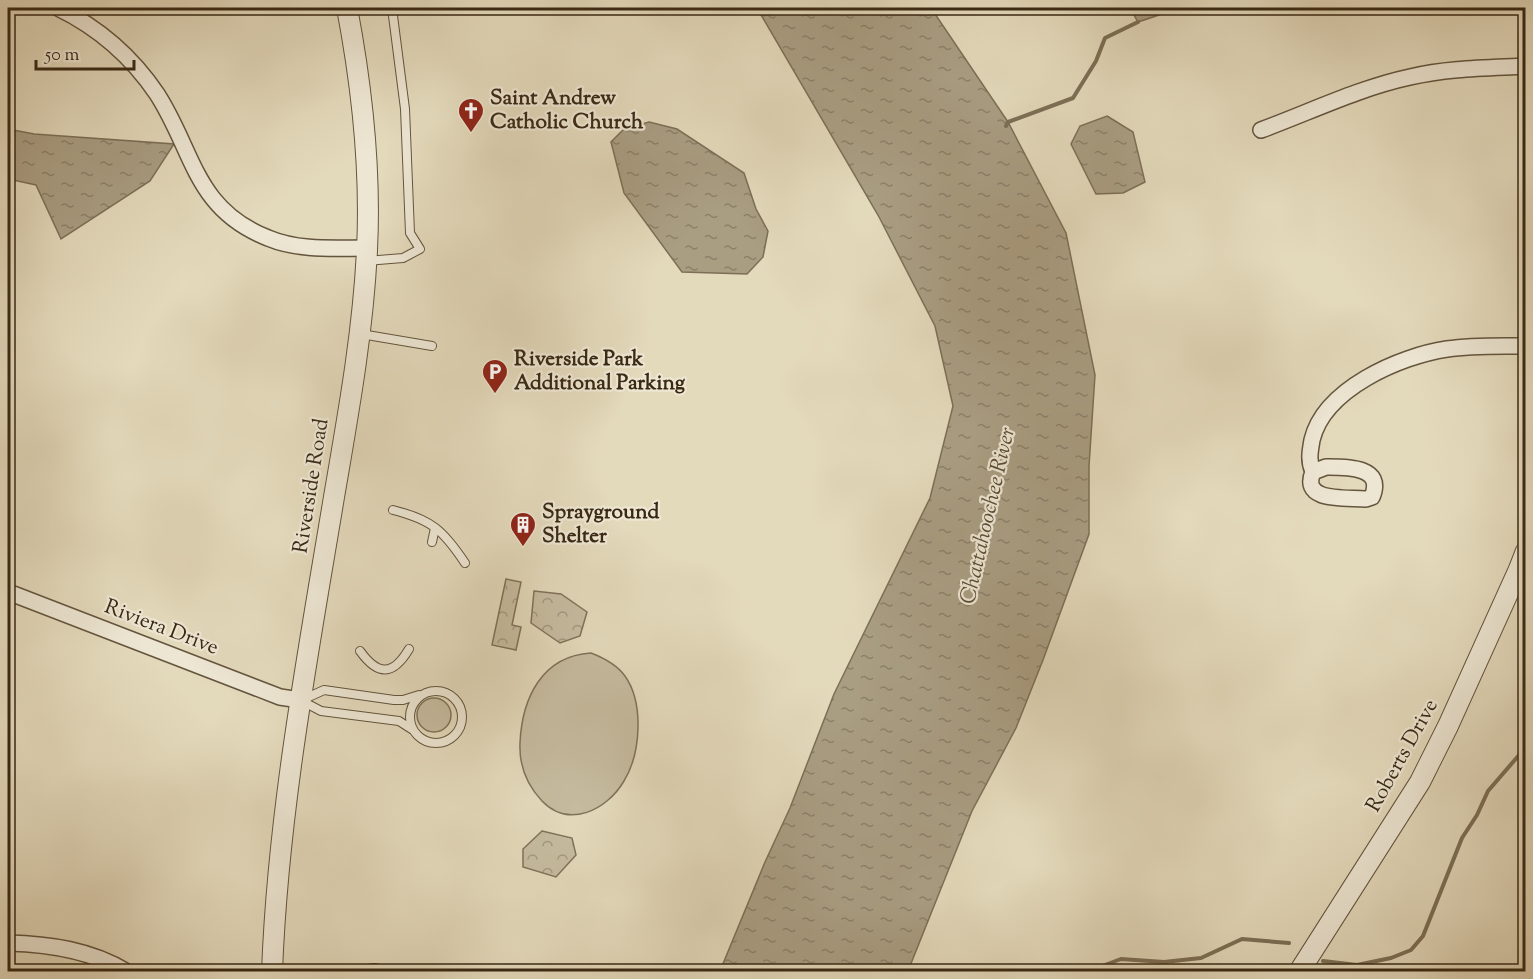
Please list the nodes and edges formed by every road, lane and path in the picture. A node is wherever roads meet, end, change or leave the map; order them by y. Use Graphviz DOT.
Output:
graph roads {
  1 [pos="58,8"];
  2 [pos="347,8"];
  3 [pos="392,8"];
  4 [pos="1526,66"];
  5 [pos="1262,130"];
  6 [pos="367,254"];
  7 [pos="359,334"];
  8 [pos="432,346"];
  9 [pos="1526,346"];
  10 [pos="1313,472"];
  11 [pos="393,510"];
  12 [pos="435,528"];
  13 [pos="432,542"];
  14 [pos="1526,551"];
  15 [pos="465,563"];
  16 [pos="8,592"];
  17 [pos="409,649"];
  18 [pos="360,651"];
  19 [pos="422,694"];
  20 [pos="300,700"];
  21 [pos="414,731"];
  22 [pos="8,943"];
  23 [pos="127,972"];
  24 [pos="272,972"];
  25 [pos="342,972"];
  26 [pos="396,972"];
  27 [pos="1299,972"];
  1 -- 6 [label="street"];
  2 -- 6 [label="street, Riverside Road"];
  3 -- 6 [label="lane"];
  4 -- 5 [label="street"];
  6 -- 7 [label="street, Riverside Road"];
  7 -- 8 [label="lane"];
  7 -- 20 [label="street, Riverside Road"];
  9 -- 10 [label="street"];
  11 -- 12 [label="lane"];
  12 -- 13 [label="lane"];
  12 -- 15 [label="lane"];
  14 -- 27 [label="street, Roberts Drive"];
  16 -- 20 [label="street, Riviera Drive"];
  17 -- 18 [label="lane"];
  19 -- 20 [label="lane"];
  19 -- 21 [label="lane"];
  19 -- 21 [label="lane"];
  20 -- 21 [label="lane"];
  20 -- 24 [label="street, Riverside Road"];
  22 -- 23 [label="street"];
  25 -- 26 [label="lane"];
}
